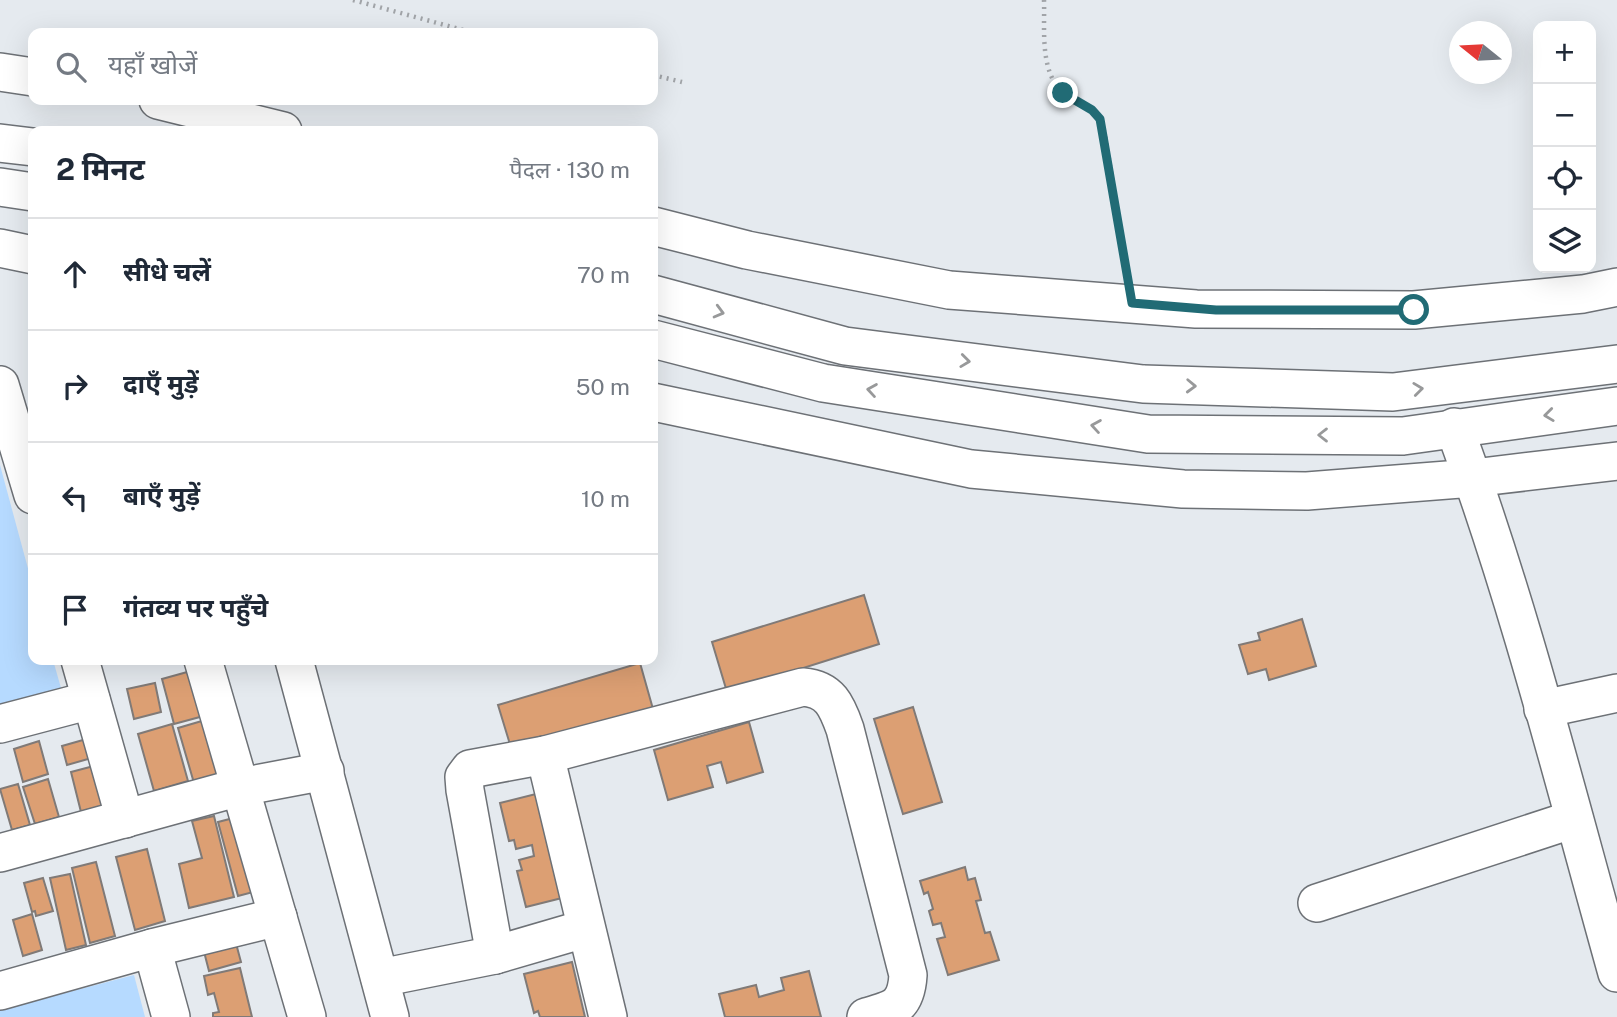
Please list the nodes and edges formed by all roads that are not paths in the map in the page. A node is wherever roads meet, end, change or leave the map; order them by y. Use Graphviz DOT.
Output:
graph roads {
  1 [pos="0,72"];
  2 [pos="28,76"];
  3 [pos="178,105"];
  4 [pos="263,126"];
  5 [pos="0,143"];
  6 [pos="28,146"];
  7 [pos="0,187"];
  8 [pos="28,191"];
  9 [pos="658,227"];
  10 [pos="0,248"];
  11 [pos="28,254"];
  12 [pos="1617,287"];
  13 [pos="658,295"];
  14 [pos="658,340"];
  15 [pos="1617,364"];
  16 [pos="0,385"];
  17 [pos="658,403"];
  18 [pos="1617,406"];
  19 [pos="1454,427"];
  20 [pos="17,443"];
  21 [pos="1617,461"];
  22 [pos="1474,478"];
  23 [pos="28,479"];
  24 [pos="81,665"];
  25 [pos="205,665"];
  26 [pos="295,665"];
  27 [pos="1617,693"];
  28 [pos="91,700"];
  29 [pos="1543,709"];
  30 [pos="0,724"];
  31 [pos="545,755"];
  32 [pos="324,771"];
  33 [pos="240,787"];
  34 [pos="125,819"];
  35 [pos="1574,819"];
  36 [pos="0,853"];
  37 [pos="1317,903"];
  38 [pos="278,917"];
  39 [pos="584,929"];
  40 [pos="152,948"];
  41 [pos="495,955"];
  42 [pos="1617,973"];
  43 [pos="380,978"];
  44 [pos="0,991"];
  45 [pos="171,1017"];
  46 [pos="307,1017"];
  47 [pos="390,1017"];
  48 [pos="607,1017"];
  49 [pos="866,1017"];
  1 -- 2 [label="street"];
  3 -- 4 [label="street"];
  5 -- 6 [label="street"];
  7 -- 8 [label="street"];
  9 -- 12 [label="street"];
  10 -- 11 [label="street"];
  13 -- 15 [label="street, one-way"];
  19 -- 14 [label="street, one-way"];
  16 -- 20 [label="street"];
  17 -- 22 [label="street"];
  18 -- 19 [label="street, one-way"];
  19 -- 22 [label="street"];
  20 -- 23 [label="street"];
  21 -- 22 [label="street"];
  22 -- 29 [label="street"];
  24 -- 28 [label="street"];
  25 -- 33 [label="street"];
  26 -- 32 [label="street"];
  27 -- 29 [label="street"];
  28 -- 30 [label="street"];
  28 -- 34 [label="street"];
  29 -- 35 [label="street"];
  31 -- 39 [label="street"];
  31 -- 41 [label="street"];
  31 -- 49 [label="street"];
  32 -- 33 [label="street"];
  32 -- 43 [label="street"];
  33 -- 34 [label="street"];
  33 -- 38 [label="street"];
  34 -- 36 [label="street"];
  35 -- 37 [label="street"];
  35 -- 42 [label="street"];
  38 -- 40 [label="street"];
  38 -- 46 [label="street"];
  39 -- 41 [label="street"];
  39 -- 48 [label="street"];
  40 -- 44 [label="street"];
  40 -- 45 [label="street"];
  41 -- 43 [label="street"];
  43 -- 47 [label="street"];
}
